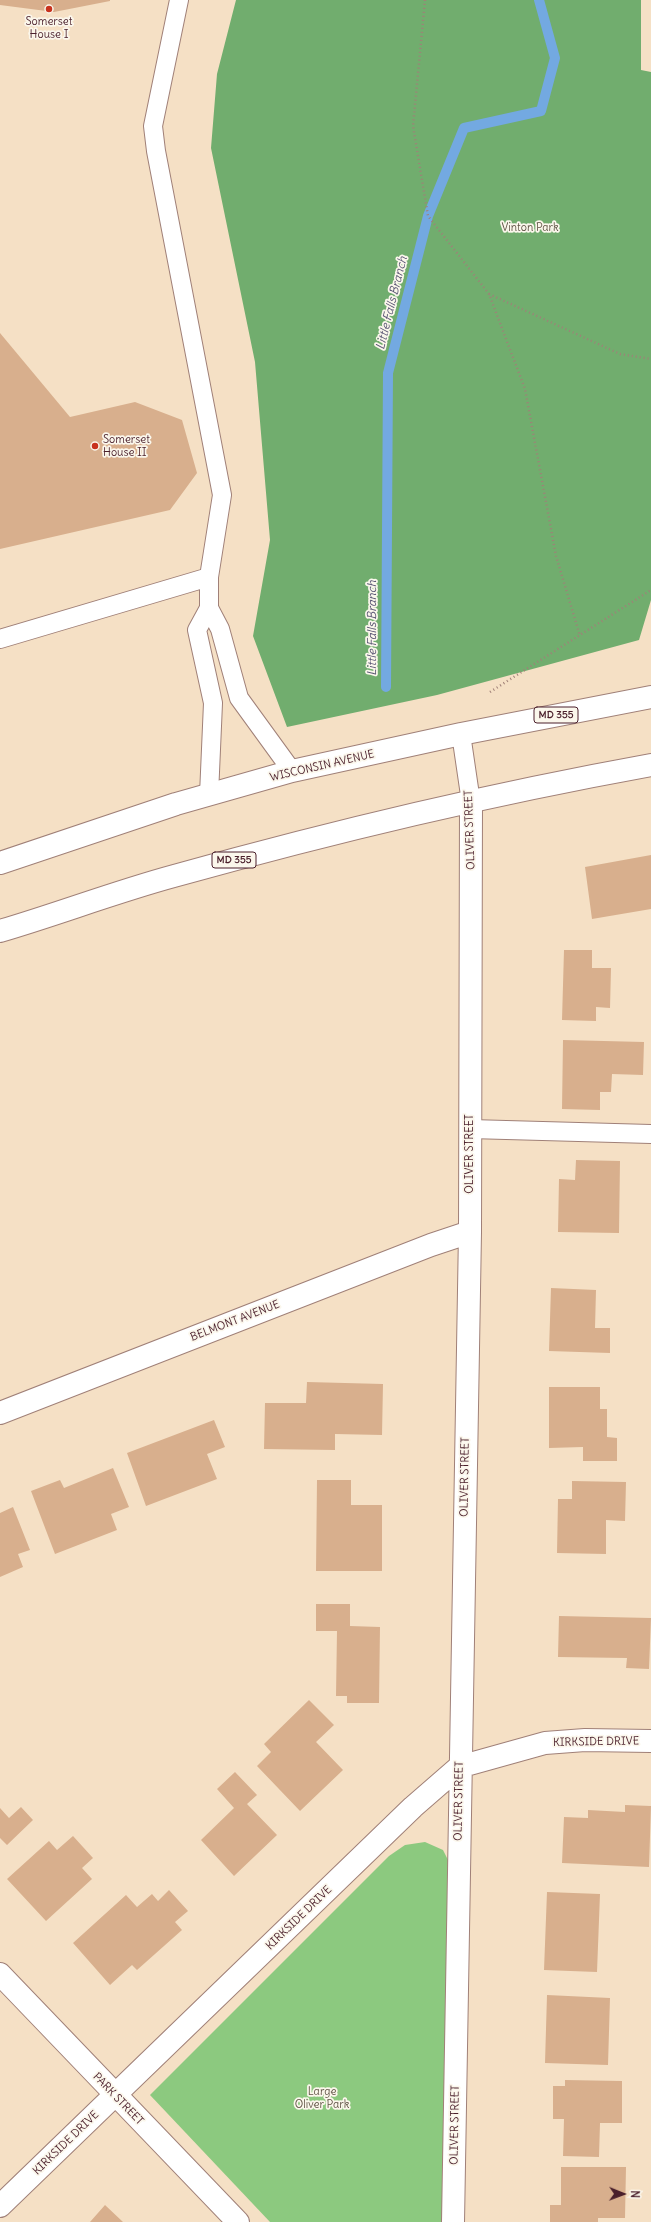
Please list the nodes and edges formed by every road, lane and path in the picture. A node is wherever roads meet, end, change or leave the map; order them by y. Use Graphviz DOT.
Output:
graph roads {
  1 [pos="179,0"];
  2 [pos="425,0"];
  3 [pos="489,294"];
  4 [pos="651,359"];
  5 [pos="209,577"];
  6 [pos="651,590"];
  7 [pos="209,608"];
  8 [pos="580,636"];
  9 [pos="0,639"];
  10 [pos="490,692"];
  11 [pos="651,697"];
  12 [pos="461,734"];
  13 [pos="651,765"];
  14 [pos="292,771"];
  15 [pos="209,795"];
  16 [pos="471,802"];
  17 [pos="0,863"];
  18 [pos="0,931"];
  19 [pos="470,1129"];
  20 [pos="651,1134"];
  21 [pos="470,1232"];
  22 [pos="0,1413"];
  23 [pos="651,1741"];
  24 [pos="460,1767"];
  25 [pos="0,1974"];
  26 [pos="115,2096"];
  27 [pos="0,2206"];
  28 [pos="238,2222"];
  29 [pos="453,2222"];
  1 -- 5 [label="lane"];
  2 -- 3 [label="path"];
  3 -- 4 [label="path"];
  3 -- 8 [label="path"];
  5 -- 7 [label="lane"];
  5 -- 9 [label="lane"];
  6 -- 8 [label="path"];
  7 -- 14 [label="lane"];
  7 -- 15 [label="lane"];
  8 -- 10 [label="path"];
  11 -- 12 [label="street, WISCONSIN AVENUE / MD 355"];
  12 -- 14 [label="street, WISCONSIN AVENUE / MD 355"];
  12 -- 16 [label="lane, OLIVER STREET"];
  13 -- 16 [label="street, MD 355"];
  14 -- 15 [label="street, WISCONSIN AVENUE / MD 355"];
  15 -- 17 [label="street, WISCONSIN AVENUE / MD 355"];
  16 -- 18 [label="street, MD 355"];
  16 -- 19 [label="street, OLIVER STREET"];
  19 -- 20 [label="lane"];
  19 -- 21 [label="street, OLIVER STREET"];
  21 -- 22 [label="street, BELMONT AVENUE"];
  21 -- 24 [label="street, OLIVER STREET"];
  23 -- 24 [label="street, KIRKSIDE DRIVE"];
  24 -- 26 [label="street, KIRKSIDE DRIVE"];
  24 -- 29 [label="street, OLIVER STREET"];
  25 -- 26 [label="street, PARK STREET"];
  26 -- 27 [label="street, KIRKSIDE DRIVE"];
  26 -- 28 [label="street, PARK STREET"];
}
